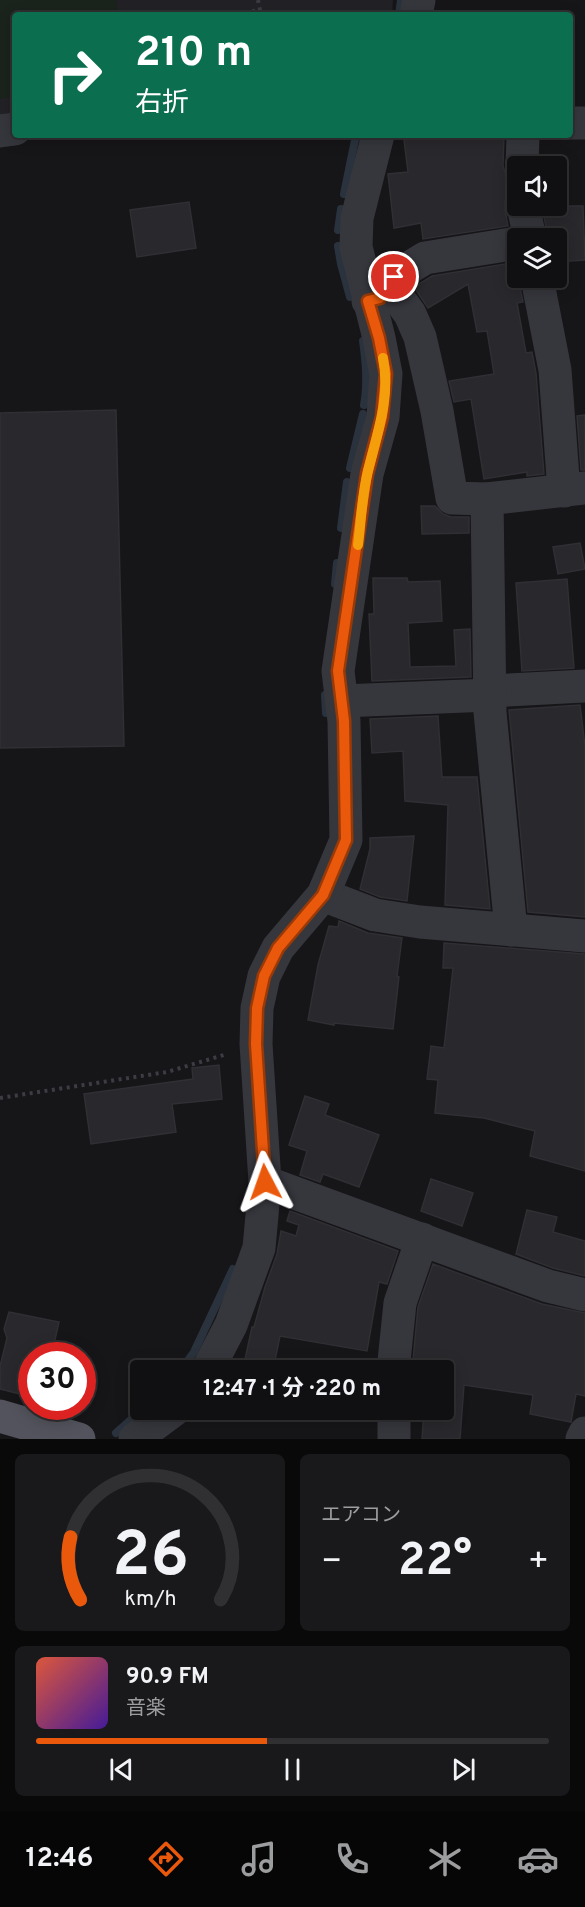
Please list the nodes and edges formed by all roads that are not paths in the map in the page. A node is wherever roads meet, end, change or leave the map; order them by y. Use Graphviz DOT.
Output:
graph roads {
  1 [pos="377,138"];
  2 [pos="523,138"];
  3 [pos="522,156"];
  4 [pos="507,245"];
  5 [pos="539,288"];
  6 [pos="374,299"];
  7 [pos="574,490"];
  8 [pos="488,499"];
  9 [pos="585,686"];
  10 [pos="490,693"];
  11 [pos="342,701"];
  12 [pos="323,895"];
  13 [pos="511,930"];
  14 [pos="585,936"];
  15 [pos="265,1182"];
  16 [pos="422,1239"];
  17 [pos="585,1294"];
  18 [pos="213,1360"];
  19 [pos="394,1360"];
  20 [pos="0,1416"];
  21 [pos="161,1420"];
  22 [pos="394,1420"];
  23 [pos="585,1433"];
  24 [pos="79,1439"];
  25 [pos="135,1439"];
  26 [pos="394,1439"];
  27 [pos="582,1439"];
  1 -- 6 [label="street"];
  2 -- 3 [label="street"];
  4 -- 6 [label="street"];
  5 -- 7 [label="street"];
  6 -- 8 [label="street"];
  6 -- 11 [label="street"];
  7 -- 8 [label="street"];
  8 -- 10 [label="street"];
  9 -- 10 [label="street"];
  10 -- 11 [label="street"];
  10 -- 13 [label="street"];
  11 -- 12 [label="street"];
  12 -- 13 [label="street"];
  12 -- 15 [label="street"];
  13 -- 14 [label="street"];
  15 -- 16 [label="street"];
  15 -- 18 [label="street"];
  16 -- 17 [label="street"];
  16 -- 19 [label="street"];
  20 -- 24 [label="main road"];
  21 -- 25 [label="street"];
  22 -- 26 [label="street"];
  23 -- 27 [label="street"];
}
